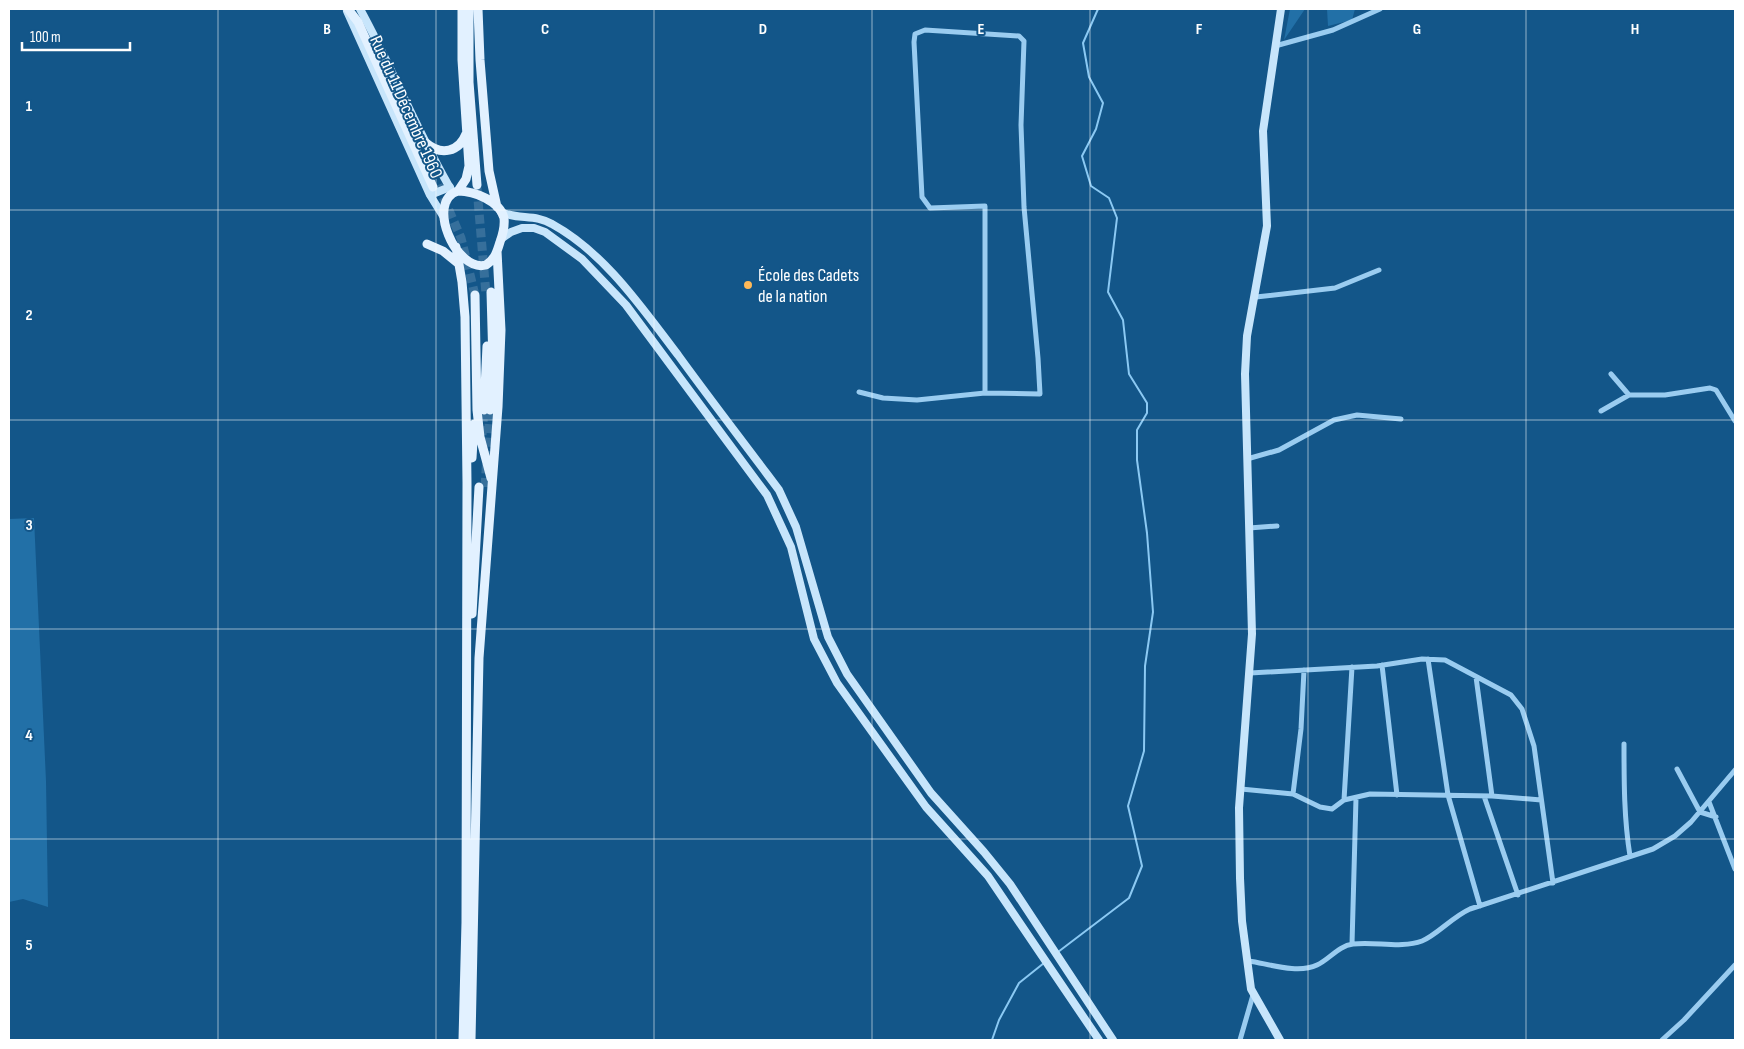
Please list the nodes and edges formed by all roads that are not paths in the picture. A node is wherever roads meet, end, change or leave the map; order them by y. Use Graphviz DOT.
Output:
graph roads {
  1 [pos="347,9"];
  2 [pos="358,9"];
  3 [pos="462,9"];
  4 [pos="470,9"];
  5 [pos="478,9"];
  6 [pos="1281,9"];
  7 [pos="1380,9"];
  8 [pos="1275,46"];
  9 [pos="466,131"];
  10 [pos="426,143"];
  11 [pos="479,185"];
  12 [pos="433,189"];
  13 [pos="454,190"];
  14 [pos="499,210"];
  15 [pos="443,216"];
  16 [pos="501,239"];
  17 [pos="427,244"];
  18 [pos="456,247"];
  19 [pos="498,251"];
  20 [pos="459,264"];
  21 [pos="1379,270"];
  22 [pos="488,293"];
  23 [pos="1256,297"];
  24 [pos="1611,374"];
  25 [pos="859,392"];
  26 [pos="985,392"];
  27 [pos="1629,394"];
  28 [pos="487,410"];
  29 [pos="1601,411"];
  30 [pos="1401,419"];
  31 [pos="1735,422"];
  32 [pos="1247,459"];
  33 [pos="467,483"];
  34 [pos="486,487"];
  35 [pos="1277,526"];
  36 [pos="1249,528"];
  37 [pos="1428,659"];
  38 [pos="466,664"];
  39 [pos="1382,665"];
  40 [pos="1352,667"];
  41 [pos="1304,670"];
  42 [pos="1250,673"];
  43 [pos="1476,677"];
  44 [pos="1624,744"];
  45 [pos="1677,769"];
  46 [pos="1735,770"];
  47 [pos="1241,790"];
  48 [pos="1293,794"];
  49 [pos="1397,795"];
  50 [pos="1448,796"];
  51 [pos="1484,796"];
  52 [pos="1492,796"];
  53 [pos="1356,798"];
  54 [pos="1344,800"];
  55 [pos="1541,800"];
  56 [pos="1709,802"];
  57 [pos="1700,812"];
  58 [pos="1716,817"];
  59 [pos="1630,856"];
  60 [pos="1735,869"];
  61 [pos="1553,883"];
  62 [pos="1518,895"];
  63 [pos="1480,906"];
  64 [pos="1352,944"];
  65 [pos="1735,964"];
  66 [pos="1249,965"];
  67 [pos="1253,995"];
  68 [pos="463,1040"];
  69 [pos="471,1040"];
  70 [pos="1099,1040"];
  71 [pos="1113,1040"];
  72 [pos="1240,1040"];
  73 [pos="1280,1040"];
  74 [pos="1662,1040"];
  1 -- 12 [label="main road"];
  2 -- 10 [label="street, Rue du 11 Décembre 1960"];
  2 -- 12 [label="main road"];
  3 -- 9 [label="main road"];
  4 -- 11 [label="main road"];
  5 -- 14 [label="main road"];
  6 -- 8 [label="street"];
  7 -- 8 [label="street"];
  8 -- 23 [label="street"];
  9 -- 10 [label="main road"];
  9 -- 13 [label="main road"];
  10 -- 13 [label="street, Rue du 11 Décembre 1960"];
  12 -- 13 [label="street"];
  12 -- 15 [label="street, Rue du 11 Décembre 1960"];
  13 -- 14 [label="main road"];
  13 -- 15 [label="main road"];
  14 -- 16 [label="main road"];
  14 -- 71 [label="street"];
  15 -- 18 [label="main road"];
  16 -- 19 [label="main road"];
  16 -- 70 [label="street"];
  17 -- 20 [label="main road"];
  18 -- 19 [label="main road"];
  18 -- 20 [label="main road"];
  19 -- 34 [label="main road"];
  20 -- 33 [label="main road"];
  21 -- 23 [label="street"];
  22 -- 28 [label="main road"];
  23 -- 32 [label="street"];
  24 -- 27 [label="street"];
  25 -- 26 [label="street"];
  26 -- 26 [label="street"];
  27 -- 29 [label="street"];
  27 -- 31 [label="street"];
  30 -- 32 [label="street"];
  32 -- 36 [label="street"];
  33 -- 34 [label="main road"];
  33 -- 38 [label="main road"];
  34 -- 38 [label="main road"];
  34 -- 69 [label="main road"];
  35 -- 36 [label="street"];
  36 -- 42 [label="street"];
  37 -- 39 [label="street"];
  37 -- 43 [label="street"];
  37 -- 50 [label="street"];
  38 -- 68 [label="main road"];
  39 -- 40 [label="street"];
  39 -- 49 [label="street"];
  40 -- 41 [label="street"];
  40 -- 54 [label="street"];
  41 -- 42 [label="street"];
  41 -- 48 [label="street"];
  42 -- 47 [label="street"];
  43 -- 52 [label="street"];
  43 -- 55 [label="street"];
  44 -- 59 [label="street"];
  45 -- 57 [label="street"];
  46 -- 56 [label="street"];
  47 -- 48 [label="street"];
  47 -- 66 [label="street"];
  48 -- 54 [label="street"];
  49 -- 50 [label="street"];
  49 -- 53 [label="street"];
  50 -- 51 [label="street"];
  50 -- 63 [label="street"];
  51 -- 52 [label="street"];
  51 -- 62 [label="street"];
  52 -- 55 [label="street"];
  53 -- 54 [label="street"];
  53 -- 64 [label="street"];
  55 -- 61 [label="street"];
  56 -- 57 [label="street"];
  56 -- 58 [label="street"];
  57 -- 58 [label="street"];
  57 -- 59 [label="street"];
  58 -- 60 [label="street"];
  59 -- 61 [label="street"];
  61 -- 62 [label="street"];
  62 -- 63 [label="street"];
  63 -- 64 [label="street"];
  64 -- 66 [label="street"];
  65 -- 74 [label="street"];
  66 -- 67 [label="street"];
  67 -- 72 [label="street"];
  67 -- 73 [label="street"];
}
